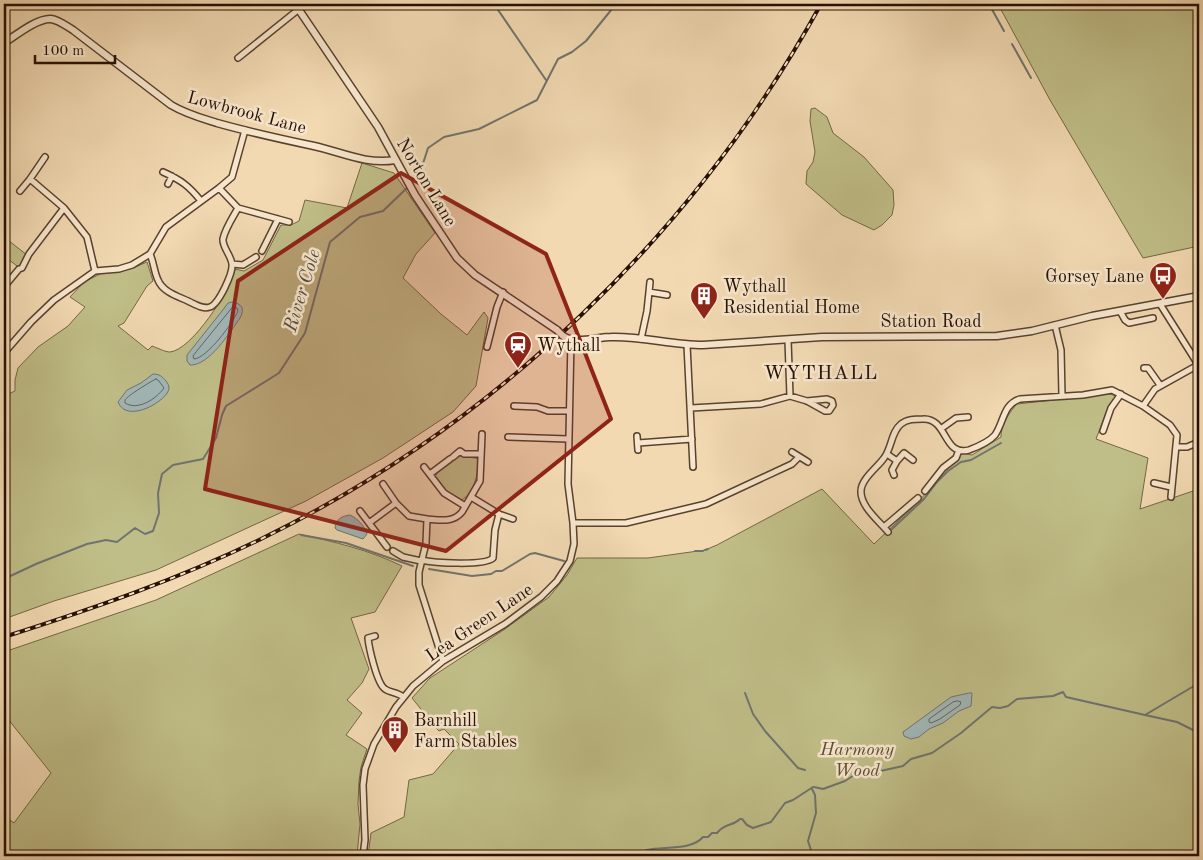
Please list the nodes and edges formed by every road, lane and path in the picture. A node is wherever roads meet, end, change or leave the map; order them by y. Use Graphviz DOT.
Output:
graph roads {
  1 [pos="297,6"];
  2 [pos="4,43"];
  3 [pos="238,58"];
  4 [pos="245,130"];
  5 [pos="44,157"];
  6 [pos="395,160"];
  7 [pos="163,172"];
  8 [pos="172,176"];
  9 [pos="30,179"];
  10 [pos="168,184"];
  11 [pos="219,188"];
  12 [pos="20,191"];
  13 [pos="201,201"];
  14 [pos="64,208"];
  15 [pos="238,208"];
  16 [pos="278,219"];
  17 [pos="289,222"];
  18 [pos="262,252"];
  19 [pos="150,254"];
  20 [pos="256,257"];
  21 [pos="232,264"];
  22 [pos="95,271"];
  23 [pos="650,282"];
  24 [pos="4,287"];
  25 [pos="503,292"];
  26 [pos="649,292"];
  27 [pos="667,295"];
  28 [pos="1199,296"];
  29 [pos="1160,304"];
  30 [pos="1120,311"];
  31 [pos="1153,318"];
  32 [pos="1056,325"];
  33 [pos="641,339"];
  34 [pos="571,340"];
  35 [pos="788,340"];
  36 [pos="687,345"];
  37 [pos="487,347"];
  38 [pos="4,353"];
  39 [pos="1199,365"];
  40 [pos="1144,368"];
  41 [pos="1160,385"];
  42 [pos="1122,394"];
  43 [pos="790,396"];
  44 [pos="1062,396"];
  45 [pos="807,401"];
  46 [pos="514,406"];
  47 [pos="1143,406"];
  48 [pos="691,408"];
  49 [pos="569,411"];
  50 [pos="968,417"];
  51 [pos="942,428"];
  52 [pos="1103,431"];
  53 [pos="482,434"];
  54 [pos="637,436"];
  55 [pos="508,437"];
  56 [pos="568,439"];
  57 [pos="692,439"];
  58 [pos="1199,442"];
  59 [pos="638,443"];
  60 [pos="1177,447"];
  61 [pos="638,450"];
  62 [pos="959,450"];
  63 [pos="792,452"];
  64 [pos="481,454"];
  65 [pos="887,454"];
  66 [pos="799,457"];
  67 [pos="913,460"];
  68 [pos="897,461"];
  69 [pos="808,462"];
  70 [pos="424,467"];
  71 [pos="693,467"];
  72 [pos="430,474"];
  73 [pos="894,475"];
  74 [pos="1154,483"];
  75 [pos="383,484"];
  76 [pos="1171,487"];
  77 [pos="925,491"];
  78 [pos="471,497"];
  79 [pos="1171,497"];
  80 [pos="918,498"];
  81 [pos="396,503"];
  82 [pos="465,506"];
  83 [pos="360,510"];
  84 [pos="499,514"];
  85 [pos="428,519"];
  86 [pos="513,519"];
  87 [pos="369,523"];
  88 [pos="573,523"];
  89 [pos="387,547"];
  90 [pos="394,551"];
  91 [pos="421,561"];
  92 [pos="376,636"];
  93 [pos="443,661"];
  94 [pos="403,697"];
  95 [pos="363,856"];
  1 -- 3 [label="street"];
  1 -- 6 [label="street, Norton Lane"];
  2 -- 4 [label="street, Lowbrook Lane"];
  4 -- 6 [label="street, Lowbrook Lane"];
  4 -- 11 [label="street"];
  5 -- 9 [label="street"];
  6 -- 25 [label="street, Norton Lane"];
  7 -- 8 [label="street"];
  8 -- 10 [label="street"];
  8 -- 13 [label="street"];
  9 -- 12 [label="street"];
  9 -- 14 [label="street"];
  11 -- 13 [label="street"];
  11 -- 15 [label="street"];
  13 -- 19 [label="street"];
  14 -- 22 [label="street"];
  14 -- 24 [label="street"];
  15 -- 16 [label="street"];
  15 -- 21 [label="street"];
  16 -- 17 [label="street"];
  16 -- 18 [label="street"];
  19 -- 21 [label="street"];
  19 -- 22 [label="street"];
  20 -- 21 [label="street"];
  22 -- 38 [label="street"];
  23 -- 26 [label="street"];
  25 -- 34 [label="street, Norton Lane, bridge"];
  25 -- 37 [label="street"];
  26 -- 27 [label="street"];
  26 -- 33 [label="street"];
  28 -- 29 [label="street, Station Road"];
  29 -- 30 [label="street, Station Road"];
  29 -- 39 [label="street"];
  30 -- 31 [label="street"];
  30 -- 32 [label="street, Station Road"];
  32 -- 35 [label="street, Station Road"];
  32 -- 44 [label="street"];
  33 -- 34 [label="street, Station Road"];
  33 -- 36 [label="street, Station Road"];
  34 -- 49 [label="street, Lea Green Lane"];
  35 -- 36 [label="street, Station Road"];
  35 -- 43 [label="street"];
  36 -- 48 [label="street"];
  39 -- 41 [label="street"];
  40 -- 41 [label="street"];
  41 -- 47 [label="street"];
  42 -- 44 [label="street"];
  42 -- 47 [label="street"];
  42 -- 52 [label="street"];
  43 -- 45 [label="street"];
  43 -- 48 [label="street"];
  44 -- 62 [label="street"];
  46 -- 49 [label="street"];
  47 -- 60 [label="street"];
  48 -- 57 [label="street"];
  49 -- 56 [label="street, Lea Green Lane"];
  50 -- 51 [label="street"];
  51 -- 62 [label="street"];
  51 -- 65 [label="street"];
  53 -- 64 [label="street"];
  54 -- 59 [label="street"];
  55 -- 56 [label="street"];
  56 -- 88 [label="street, Lea Green Lane"];
  57 -- 59 [label="street"];
  57 -- 71 [label="street"];
  58 -- 60 [label="street"];
  59 -- 61 [label="street"];
  60 -- 76 [label="street"];
  62 -- 77 [label="street"];
  63 -- 66 [label="street"];
  64 -- 72 [label="street"];
  64 -- 78 [label="street"];
  65 -- 68 [label="street"];
  65 -- 80 [label="street"];
  66 -- 69 [label="street"];
  66 -- 88 [label="street"];
  67 -- 68 [label="street"];
  68 -- 73 [label="street"];
  70 -- 72 [label="street"];
  72 -- 82 [label="street"];
  74 -- 76 [label="street"];
  75 -- 81 [label="street"];
  76 -- 79 [label="street"];
  78 -- 82 [label="street"];
  78 -- 84 [label="street"];
  81 -- 85 [label="street"];
  81 -- 87 [label="street"];
  82 -- 85 [label="street"];
  83 -- 87 [label="street"];
  84 -- 86 [label="street"];
  84 -- 91 [label="street"];
  85 -- 91 [label="street"];
  87 -- 89 [label="street"];
  88 -- 93 [label="street, Lea Green Lane"];
  90 -- 91 [label="street"];
  91 -- 93 [label="street"];
  92 -- 94 [label="street"];
  93 -- 94 [label="street, Lea Green Lane"];
  94 -- 95 [label="street, Lea Green Lane"];
}
